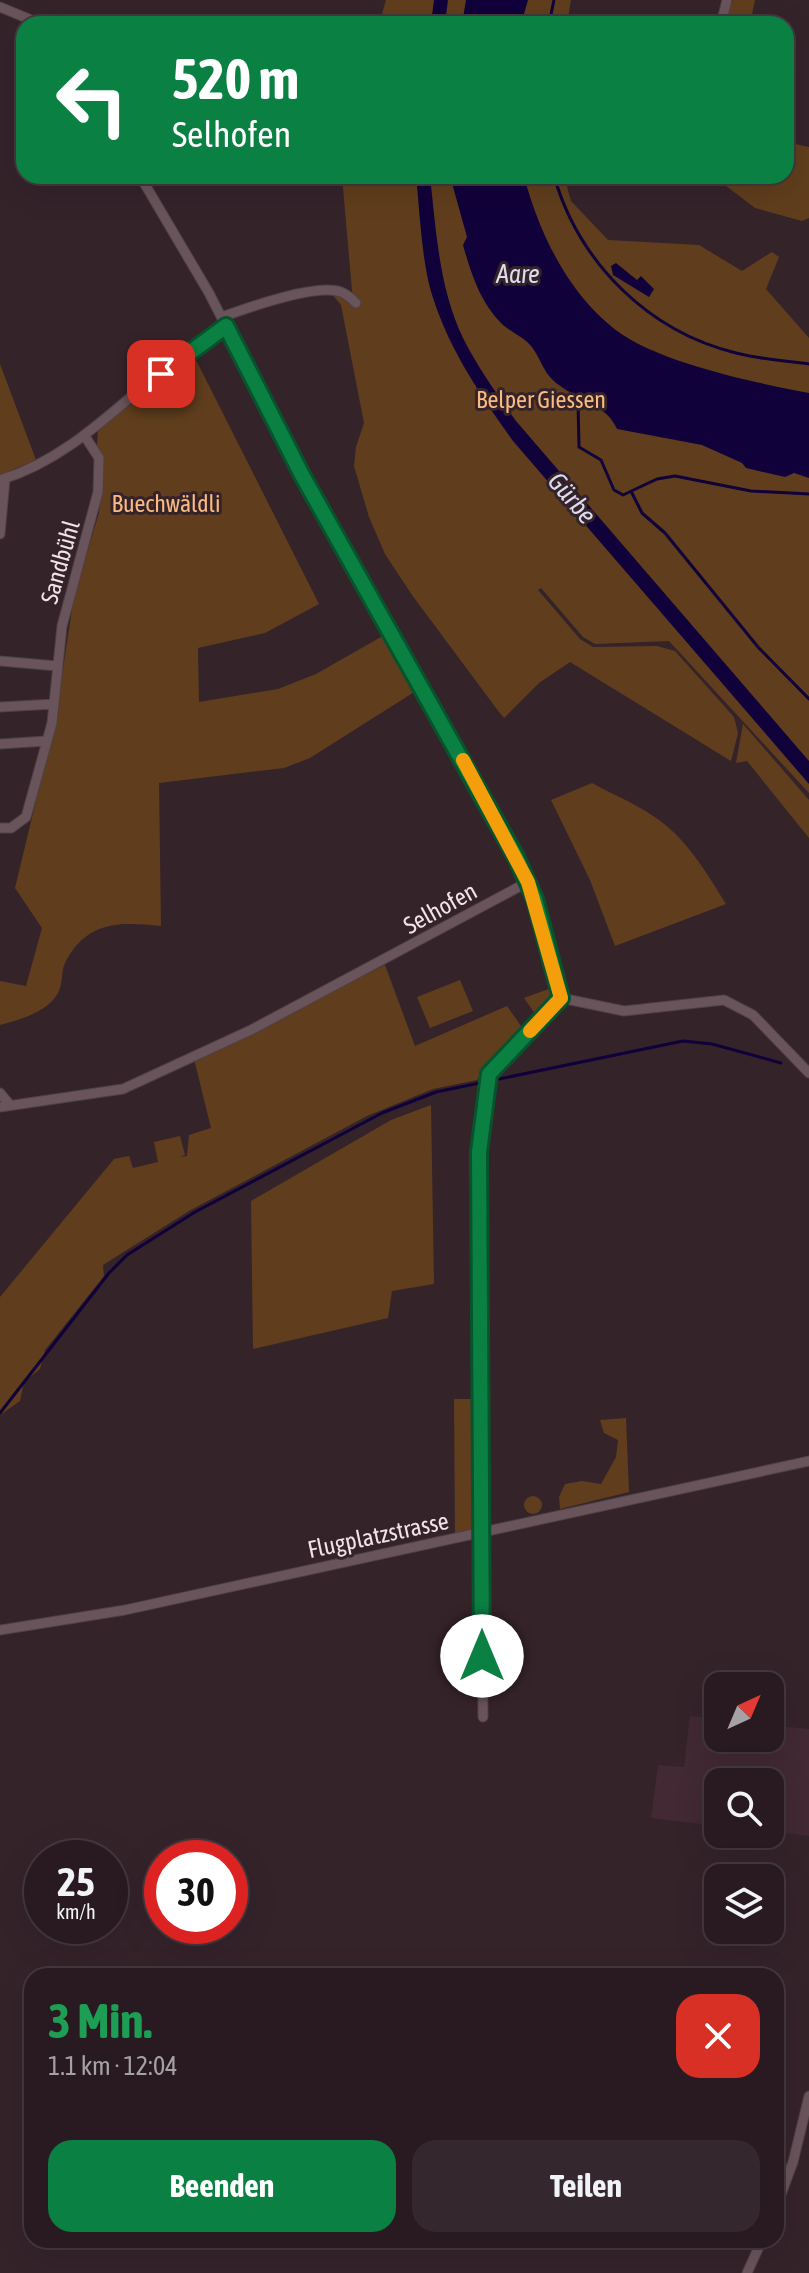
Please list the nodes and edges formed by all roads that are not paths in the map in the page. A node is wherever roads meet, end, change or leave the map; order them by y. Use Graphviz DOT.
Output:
graph roads {
  1 [pos="0,7"];
  2 [pos="22,16"];
  3 [pos="145,184"];
  4 [pos="356,303"];
  5 [pos="224,321"];
  6 [pos="84,435"];
  7 [pos="2,479"];
  8 [pos="0,534"];
  9 [pos="0,661"];
  10 [pos="57,666"];
  11 [pos="54,704"];
  12 [pos="0,707"];
  13 [pos="46,741"];
  14 [pos="0,744"];
  15 [pos="0,828"];
  16 [pos="528,882"];
  17 [pos="561,998"];
  18 [pos="809,1073"];
  19 [pos="0,1093"];
  20 [pos="5,1106"];
  21 [pos="809,1461"];
  22 [pos="481,1533"];
  23 [pos="0,1630"];
  24 [pos="483,1717"];
  25 [pos="809,2096"];
  26 [pos="784,2186"];
  27 [pos="758,2248"];
  28 [pos="747,2273"];
  1 -- 2 [label="street"];
  3 -- 5 [label="street"];
  4 -- 5 [label="street"];
  5 -- 6 [label="street"];
  5 -- 16 [label="street"];
  6 -- 7 [label="street"];
  6 -- 10 [label="street, Sandbühl"];
  7 -- 8 [label="street"];
  9 -- 10 [label="street"];
  10 -- 11 [label="street, Sandbühl"];
  11 -- 12 [label="street"];
  11 -- 13 [label="street, Sandbühl"];
  13 -- 14 [label="street"];
  13 -- 15 [label="street, Sandbühl"];
  16 -- 17 [label="street"];
  16 -- 20 [label="street, Selhofen"];
  17 -- 18 [label="street"];
  17 -- 22 [label="street"];
  19 -- 20 [label="street"];
  21 -- 22 [label="street, Flugplatzstrasse"];
  22 -- 23 [label="street, Flugplatzstrasse"];
  22 -- 24 [label="street"];
  25 -- 26 [label="street"];
  27 -- 28 [label="street"];
}
